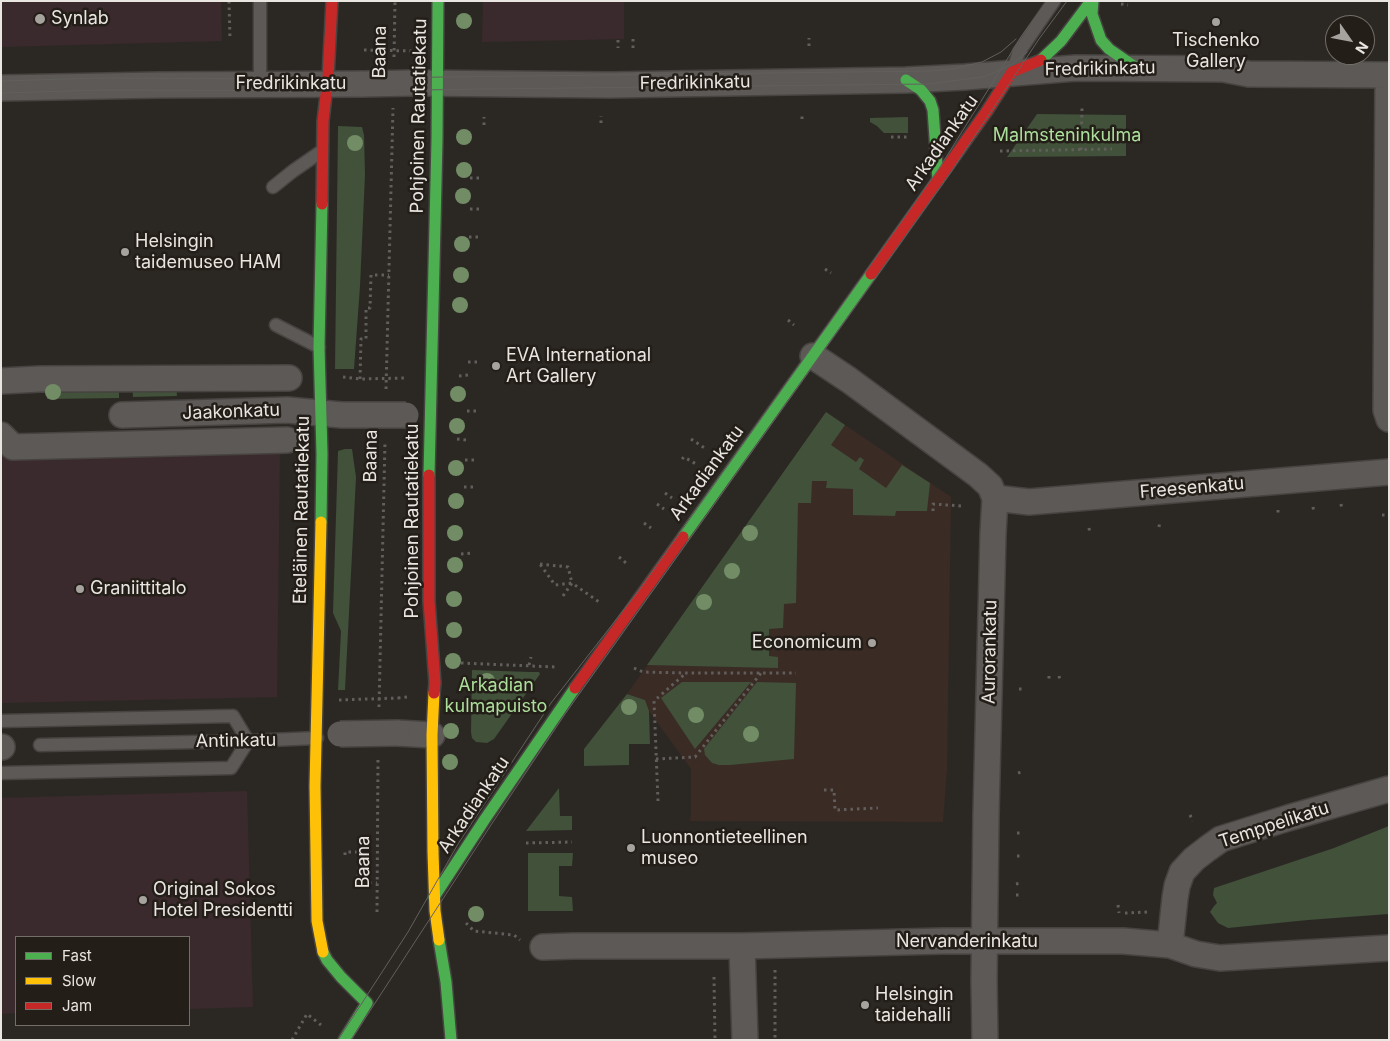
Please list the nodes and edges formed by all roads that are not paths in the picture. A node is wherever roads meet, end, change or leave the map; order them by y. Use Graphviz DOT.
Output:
graph roads {
  1 [pos="260,1"];
  2 [pos="332,1"];
  3 [pos="438,1"];
  4 [pos="1054,1"];
  5 [pos="1092,1"];
  6 [pos="1138,69"];
  7 [pos="1012,72"];
  8 [pos="1388,75"];
  9 [pos="906,80"];
  10 [pos="425,83"];
  11 [pos="260,84"];
  12 [pos="327,84"];
  13 [pos="1,88"];
  14 [pos="322,151"];
  15 [pos="938,180"];
  16 [pos="273,187"];
  17 [pos="276,325"];
  18 [pos="319,347"];
  19 [pos="813,356"];
  20 [pos="289,378"];
  21 [pos="1,381"];
  22 [pos="332,414"];
  23 [pos="122,415"];
  24 [pos="430,415"];
  25 [pos="1389,420"];
  26 [pos="1,435"];
  27 [pos="286,440"];
  28 [pos="1389,472"];
  29 [pos="995,498"];
  30 [pos="1,721"];
  31 [pos="432,735"];
  32 [pos="328,736"];
  33 [pos="248,742"];
  34 [pos="40,745"];
  35 [pos="1,773"];
  36 [pos="1389,789"];
  37 [pos="434,897"];
  38 [pos="985,942"];
  39 [pos="1170,945"];
  40 [pos="742,946"];
  41 [pos="542,947"];
  42 [pos="1389,948"];
  43 [pos="344,1040"];
  44 [pos="451,1040"];
  45 [pos="745,1040"];
  46 [pos="985,1040"];
  1 -- 11 [label="lane"];
  2 -- 12 [label="main road, Eteläinen Rautatiekatu"];
  3 -- 10 [label="main road, Pohjoinen Rautatiekatu"];
  4 -- 7 [label="lane, Arkadiankatu"];
  5 -- 6 [label="main road"];
  5 -- 7 [label="main road"];
  6 -- 7 [label="street, Fredrikinkatu"];
  6 -- 8 [label="street, Fredrikinkatu"];
  7 -- 9 [label="street, Fredrikinkatu"];
  7 -- 15 [label="main road, Arkadiankatu"];
  8 -- 25 [label="street"];
  9 -- 10 [label="street, Fredrikinkatu"];
  9 -- 15 [label="main road"];
  10 -- 12 [label="street, Fredrikinkatu, bridge"];
  10 -- 24 [label="main road, Pohjoinen Rautatiekatu"];
  11 -- 12 [label="street, Fredrikinkatu"];
  11 -- 13 [label="street, Fredrikinkatu"];
  12 -- 14 [label="main road, Eteläinen Rautatiekatu"];
  14 -- 16 [label="lane"];
  14 -- 18 [label="main road, Eteläinen Rautatiekatu"];
  15 -- 19 [label="main road, Arkadiankatu"];
  17 -- 18 [label="lane"];
  18 -- 22 [label="main road, Eteläinen Rautatiekatu"];
  19 -- 29 [label="street"];
  19 -- 37 [label="main road, Arkadiankatu"];
  20 -- 21 [label="street, Jaakonkatu"];
  22 -- 23 [label="street, Jaakonkatu"];
  22 -- 24 [label="street, Jaakonkatu, bridge"];
  22 -- 32 [label="main road, Eteläinen Rautatiekatu"];
  24 -- 31 [label="main road, Pohjoinen Rautatiekatu"];
  26 -- 27 [label="street, Jaakonkatu"];
  28 -- 29 [label="street, Freesenkatu"];
  29 -- 38 [label="street, Aurorankatu"];
  30 -- 33 [label="lane"];
  31 -- 32 [label="street, Antinkatu, bridge"];
  31 -- 37 [label="main road, Pohjoinen Rautatiekatu"];
  32 -- 33 [label="lane, Antinkatu"];
  32 -- 43 [label="main road, Eteläinen Rautatiekatu"];
  33 -- 34 [label="lane, Antinkatu"];
  33 -- 35 [label="lane"];
  36 -- 39 [label="street, Temppelikatu"];
  37 -- 44 [label="main road, Pohjoinen Rautatiekatu"];
  38 -- 39 [label="street, Nervanderinkatu"];
  38 -- 40 [label="street, Nervanderinkatu"];
  38 -- 46 [label="street, Aurorankatu"];
  39 -- 42 [label="street, Nervanderinkatu"];
  40 -- 41 [label="street, Nervanderinkatu"];
  40 -- 45 [label="street"];
}
